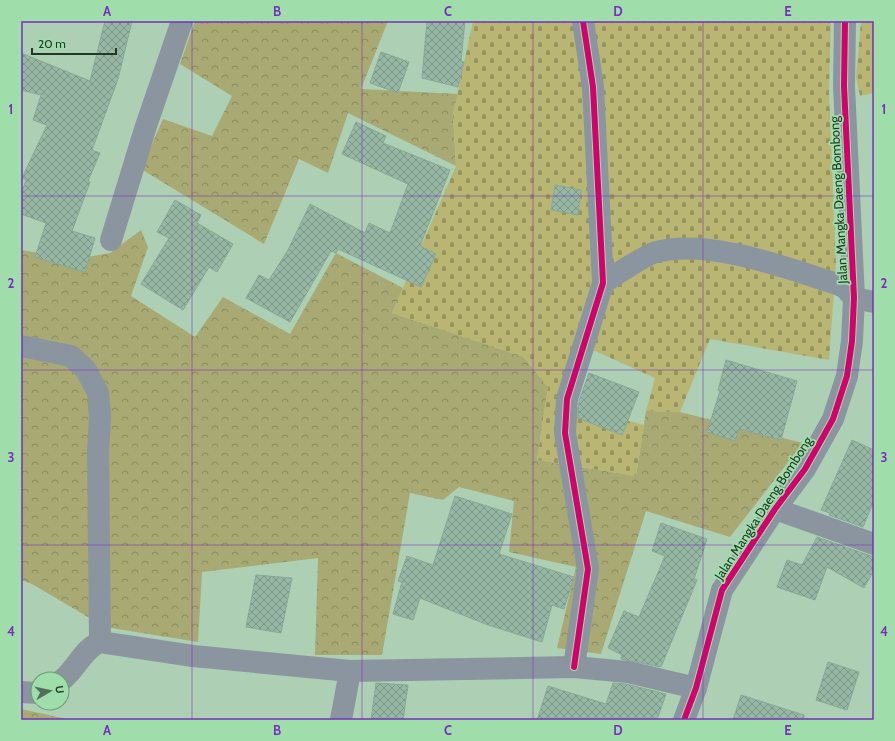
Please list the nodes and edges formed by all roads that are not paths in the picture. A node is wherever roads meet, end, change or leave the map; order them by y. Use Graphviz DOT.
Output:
graph roads {
  1 [pos="182,21"];
  2 [pos="583,21"];
  3 [pos="845,21"];
  4 [pos="111,240"];
  5 [pos="603,283"];
  6 [pos="864,300"];
  7 [pos="21,346"];
  8 [pos="775,509"];
  9 [pos="874,544"];
  10 [pos="100,642"];
  11 [pos="574,667"];
  12 [pos="350,671"];
  13 [pos="70,674"];
  14 [pos="696,688"];
  15 [pos="341,720"];
  16 [pos="684,720"];
  1 -- 4 [label="street"];
  2 -- 5 [label="street"];
  3 -- 6 [label="street, Jalan Mangka Daeng Bombong"];
  5 -- 6 [label="street"];
  5 -- 11 [label="street"];
  6 -- 8 [label="street, Jalan Mangka Daeng Bombong"];
  7 -- 10 [label="street"];
  8 -- 9 [label="street"];
  8 -- 14 [label="street, Jalan Mangka Daeng Bombong"];
  10 -- 12 [label="street"];
  10 -- 13 [label="street"];
  11 -- 12 [label="street"];
  11 -- 14 [label="street"];
  12 -- 15 [label="street"];
  14 -- 16 [label="street, Jalan Mangka Daeng Bombong"];
}
